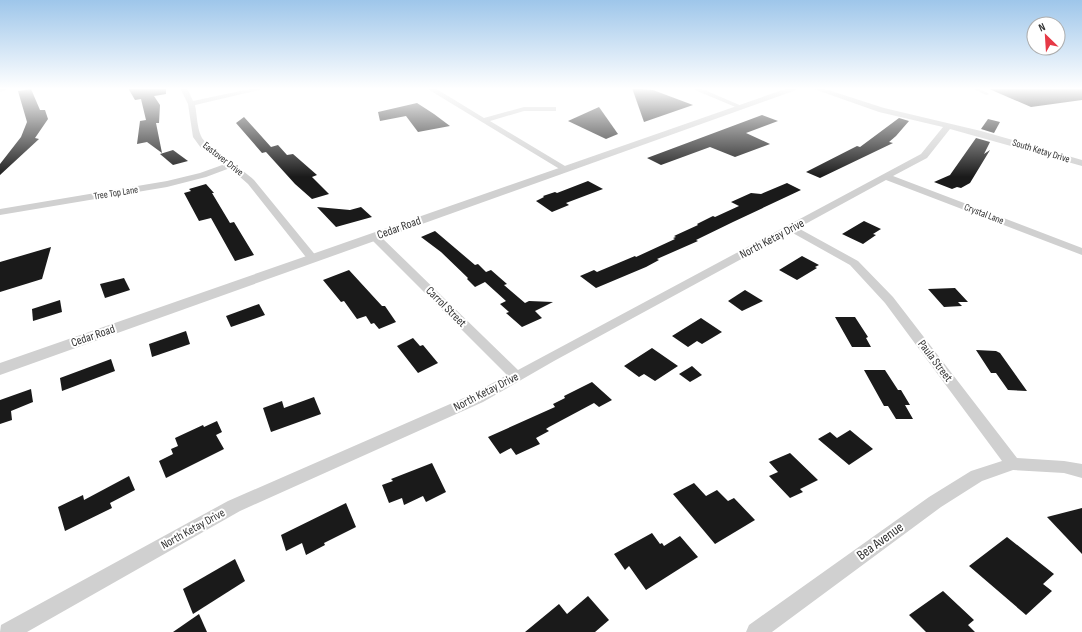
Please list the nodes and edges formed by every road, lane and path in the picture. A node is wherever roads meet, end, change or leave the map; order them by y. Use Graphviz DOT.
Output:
graph roads {
  1 [pos="193,117"];
  2 [pos="480,117"];
  3 [pos="493,117"];
  4 [pos="711,117"];
  5 [pos="913,117"];
  6 [pos="484,120"];
  7 [pos="948,126"];
  8 [pos="1082,163"];
  9 [pos="231,165"];
  10 [pos="566,169"];
  11 [pos="887,177"];
  12 [pos="0,212"];
  13 [pos="791,228"];
  14 [pos="375,237"];
  15 [pos="1082,252"];
  16 [pos="313,259"];
  17 [pos="0,369"];
  18 [pos="517,377"];
  19 [pos="1013,464"];
  20 [pos="1082,471"];
  21 [pos="8,632"];
  22 [pos="756,632"];
  1 -- 9 [label="street, Eastover Drive"];
  2 -- 6 [label="street"];
  3 -- 6 [label="street"];
  4 -- 10 [label="street, Cedar Road"];
  5 -- 7 [label="street, South Ketay Drive"];
  6 -- 10 [label="street"];
  7 -- 8 [label="street, South Ketay Drive"];
  7 -- 11 [label="street, North Ketay Drive"];
  9 -- 12 [label="street, Tree Top Lane"];
  9 -- 16 [label="street, Eastover Drive"];
  10 -- 14 [label="street, Cedar Road"];
  11 -- 13 [label="street, North Ketay Drive"];
  11 -- 15 [label="street, Crystal Lane"];
  13 -- 18 [label="street, North Ketay Drive"];
  13 -- 19 [label="street, Paula Street"];
  14 -- 16 [label="street, Cedar Road"];
  14 -- 18 [label="street, Carrol Street"];
  16 -- 17 [label="street, Cedar Road"];
  18 -- 21 [label="street, North Ketay Drive"];
  19 -- 20 [label="street"];
  19 -- 22 [label="street, Bea Avenue"];
}
